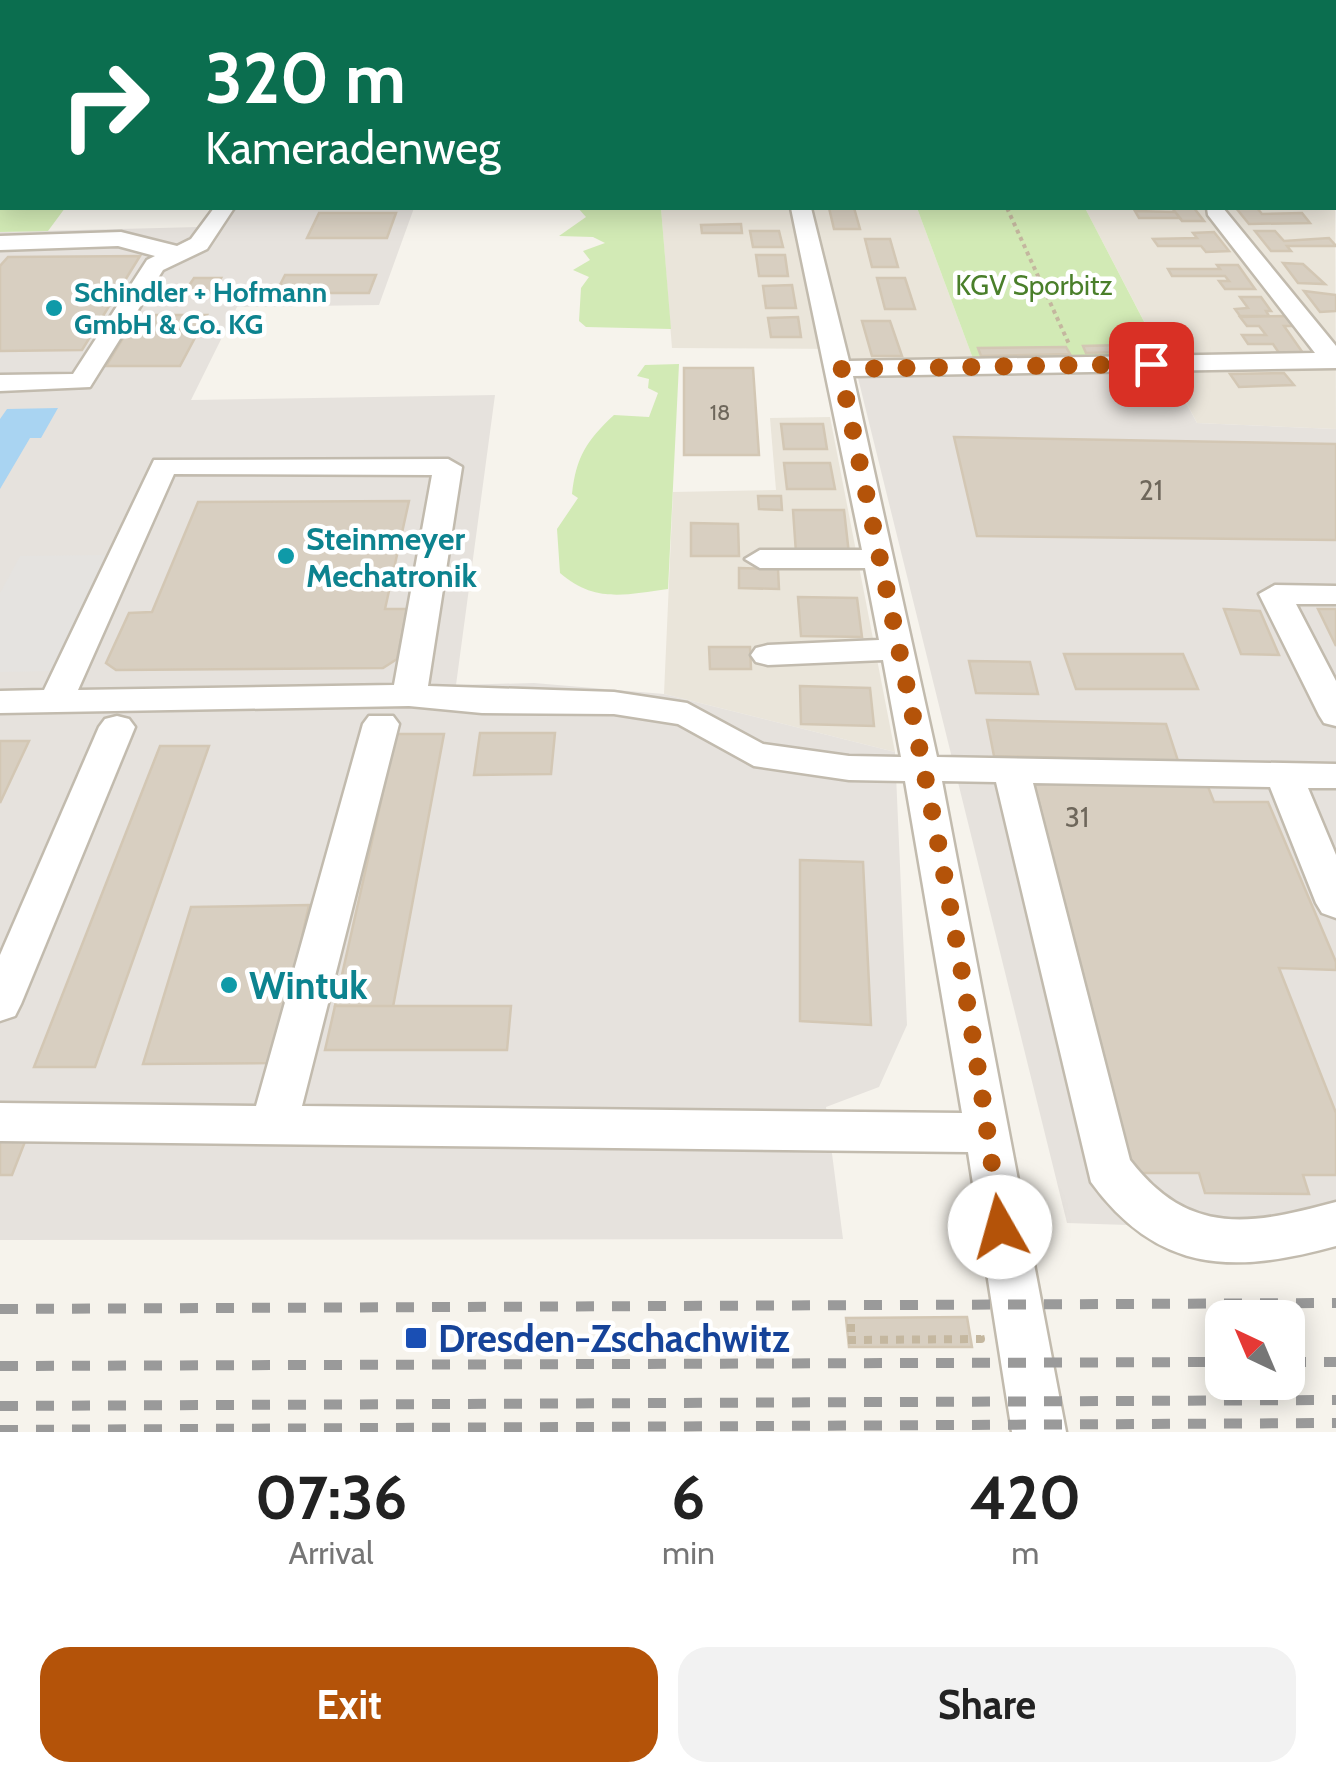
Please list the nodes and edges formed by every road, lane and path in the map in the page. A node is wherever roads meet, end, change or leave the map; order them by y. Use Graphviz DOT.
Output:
graph roads {
  1 [pos="180,0"];
  2 [pos="204,0"];
  3 [pos="801,210"];
  4 [pos="1008,210"];
  5 [pos="1216,211"];
  6 [pos="219,217"];
  7 [pos="0,242"];
  8 [pos="175,252"];
  9 [pos="1335,360"];
  10 [pos="1078,365"];
  11 [pos="840,369"];
  12 [pos="0,383"];
  13 [pos="760,559"];
  14 [pos="880,560"];
  15 [pos="1336,596"];
  16 [pos="898,649"];
  17 [pos="768,655"];
  18 [pos="410,695"];
  19 [pos="1331,696"];
  20 [pos="56,701"];
  21 [pos="0,702"];
  22 [pos="382,724"];
  23 [pos="117,726"];
  24 [pos="922,771"];
  25 [pos="1012,773"];
  26 [pos="1284,775"];
  27 [pos="1336,776"];
  28 [pos="1336,903"];
  29 [pos="0,1004"];
  30 [pos="0,1122"];
  31 [pos="274,1124"];
  32 [pos="988,1132"];
  33 [pos="1336,1224"];
  34 [pos="847,1328"];
  35 [pos="862,1328"];
  36 [pos="979,1328"];
  37 [pos="848,1340"];
  38 [pos="1038,1432"];
  1 -- 2 [label="path"];
  3 -- 11 [label="street"];
  4 -- 10 [label="path"];
  5 -- 9 [label="street"];
  6 -- 8 [label="street"];
  7 -- 8 [label="street"];
  8 -- 12 [label="street"];
  9 -- 10 [label="street"];
  10 -- 11 [label="street"];
  11 -- 14 [label="street"];
  13 -- 14 [label="street"];
  14 -- 16 [label="street"];
  15 -- 19 [label="street"];
  16 -- 17 [label="street"];
  16 -- 24 [label="street"];
  18 -- 20 [label="street"];
  18 -- 20 [label="street"];
  18 -- 24 [label="street"];
  20 -- 21 [label="street"];
  22 -- 31 [label="street"];
  23 -- 29 [label="street"];
  24 -- 25 [label="street"];
  24 -- 32 [label="street"];
  25 -- 26 [label="street"];
  25 -- 33 [label="street"];
  26 -- 27 [label="street"];
  26 -- 28 [label="street"];
  30 -- 31 [label="street"];
  31 -- 32 [label="street"];
  32 -- 38 [label="street"];
  34 -- 35 [label="path"];
  36 -- 37 [label="path"];
}
